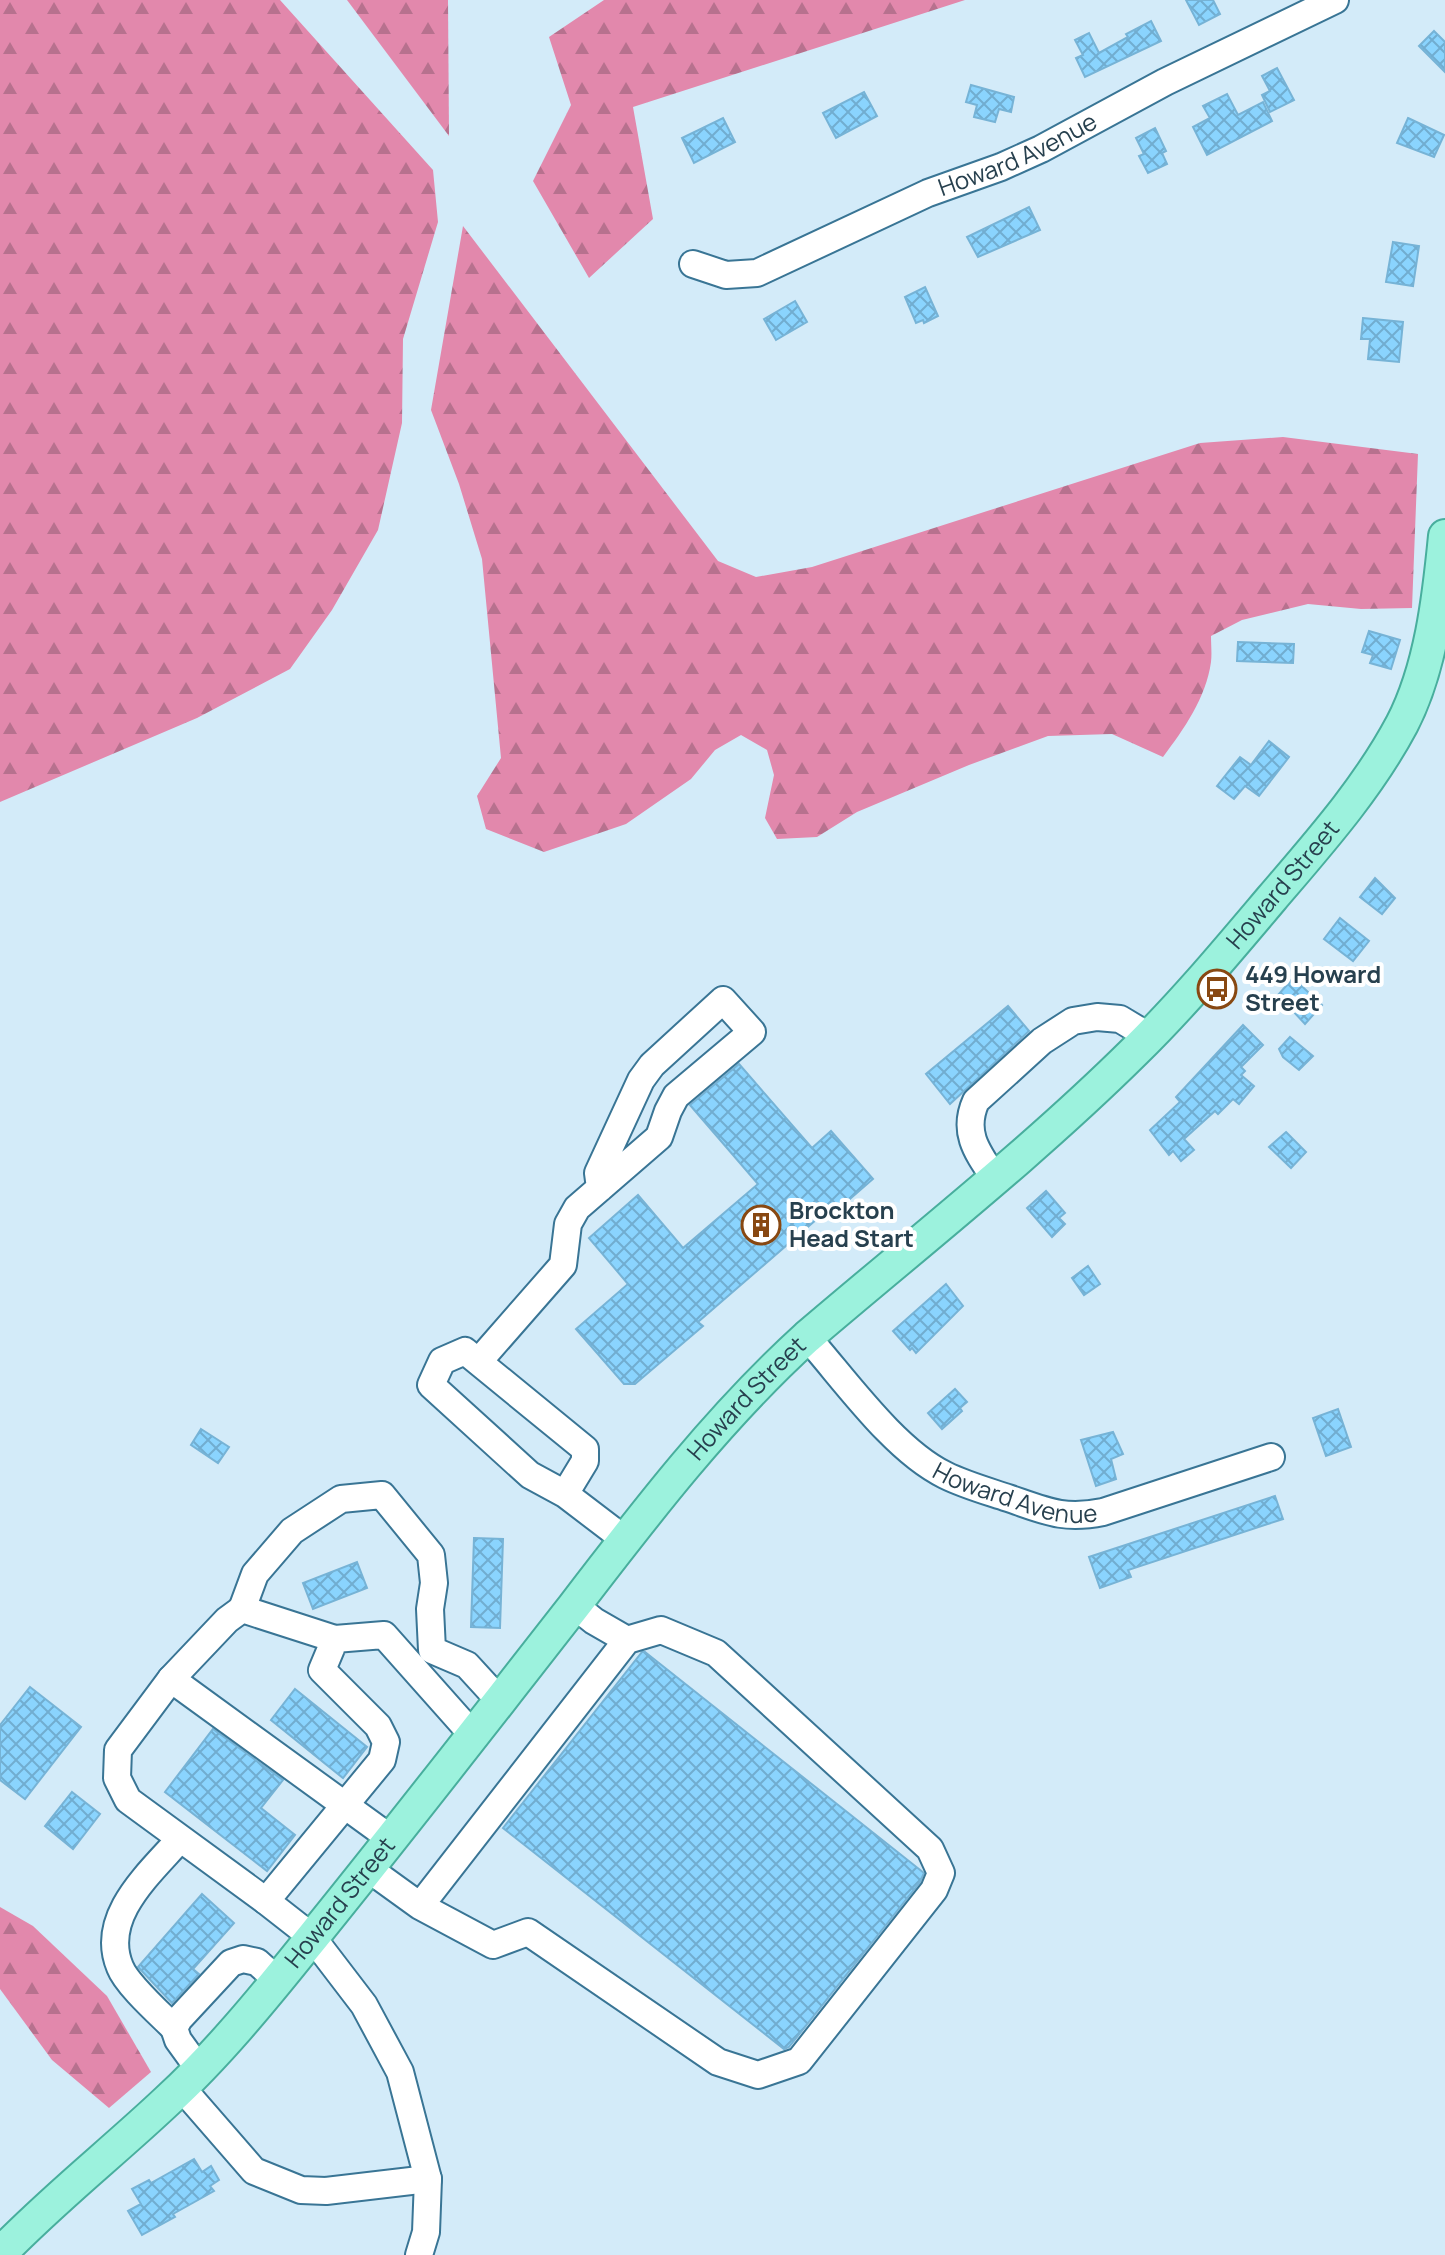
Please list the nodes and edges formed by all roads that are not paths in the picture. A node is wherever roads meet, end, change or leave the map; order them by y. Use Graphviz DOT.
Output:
graph roads {
  1 [pos="1335,0"];
  2 [pos="693,264"];
  3 [pos="1445,536"];
  4 [pos="1441,598"];
  5 [pos="1150,1037"];
  6 [pos="641,1080"];
  7 [pos="668,1111"];
  8 [pos="994,1177"];
  9 [pos="600,1188"];
  10 [pos="807,1337"];
  11 [pos="479,1361"];
  12 [pos="1271,1457"];
  13 [pos="565,1494"];
  14 [pos="624,1539"];
  15 [pos="574,1605"];
  16 [pos="242,1609"];
  17 [pos="335,1639"];
  18 [pos="627,1640"];
  19 [pos="171,1679"];
  20 [pos="499,1700"];
  21 [pos="472,1734"];
  22 [pos="345,1805"];
  23 [pos="390,1838"];
  24 [pos="179,1840"];
  25 [pos="366,1867"];
  26 [pos="266,1901"];
  27 [pos="420,1906"];
  28 [pos="312,1937"];
  29 [pos="277,1980"];
  30 [pos="174,2028"];
  31 [pos="190,2078"];
  32 [pos="428,2179"];
  33 [pos="0,2254"];
  34 [pos="419,2255"];
  1 -- 2 [label="street, Howard Avenue"];
  3 -- 4 [label="main road, Howard Street"];
  4 -- 5 [label="main road, Howard Street"];
  5 -- 8 [label="main road, Howard Street"];
  5 -- 8 [label="street"];
  6 -- 7 [label="street"];
  6 -- 7 [label="street"];
  6 -- 9 [label="street"];
  7 -- 9 [label="street"];
  8 -- 10 [label="main road, Howard Street"];
  9 -- 11 [label="street"];
  10 -- 12 [label="street, Howard Avenue"];
  10 -- 14 [label="main road, Howard Street"];
  11 -- 13 [label="street"];
  11 -- 13 [label="street"];
  13 -- 14 [label="street"];
  14 -- 15 [label="main road, Howard Street"];
  15 -- 18 [label="street"];
  15 -- 20 [label="main road, Howard Street"];
  16 -- 17 [label="street"];
  16 -- 19 [label="street"];
  16 -- 20 [label="street"];
  17 -- 21 [label="street"];
  17 -- 22 [label="street"];
  18 -- 27 [label="street"];
  18 -- 27 [label="street"];
  19 -- 22 [label="street"];
  19 -- 24 [label="street"];
  20 -- 21 [label="main road, Howard Street"];
  21 -- 23 [label="main road, Howard Street"];
  22 -- 23 [label="street"];
  22 -- 26 [label="street"];
  23 -- 25 [label="main road, Howard Street"];
  24 -- 26 [label="street"];
  24 -- 30 [label="street"];
  25 -- 27 [label="street"];
  25 -- 28 [label="main road, Howard Street"];
  26 -- 28 [label="street"];
  28 -- 29 [label="main road, Howard Street"];
  28 -- 32 [label="street"];
  29 -- 30 [label="street"];
  29 -- 31 [label="main road, Howard Street"];
  30 -- 31 [label="street"];
  31 -- 32 [label="street"];
  31 -- 33 [label="main road, Howard Street"];
  32 -- 34 [label="street"];
}
